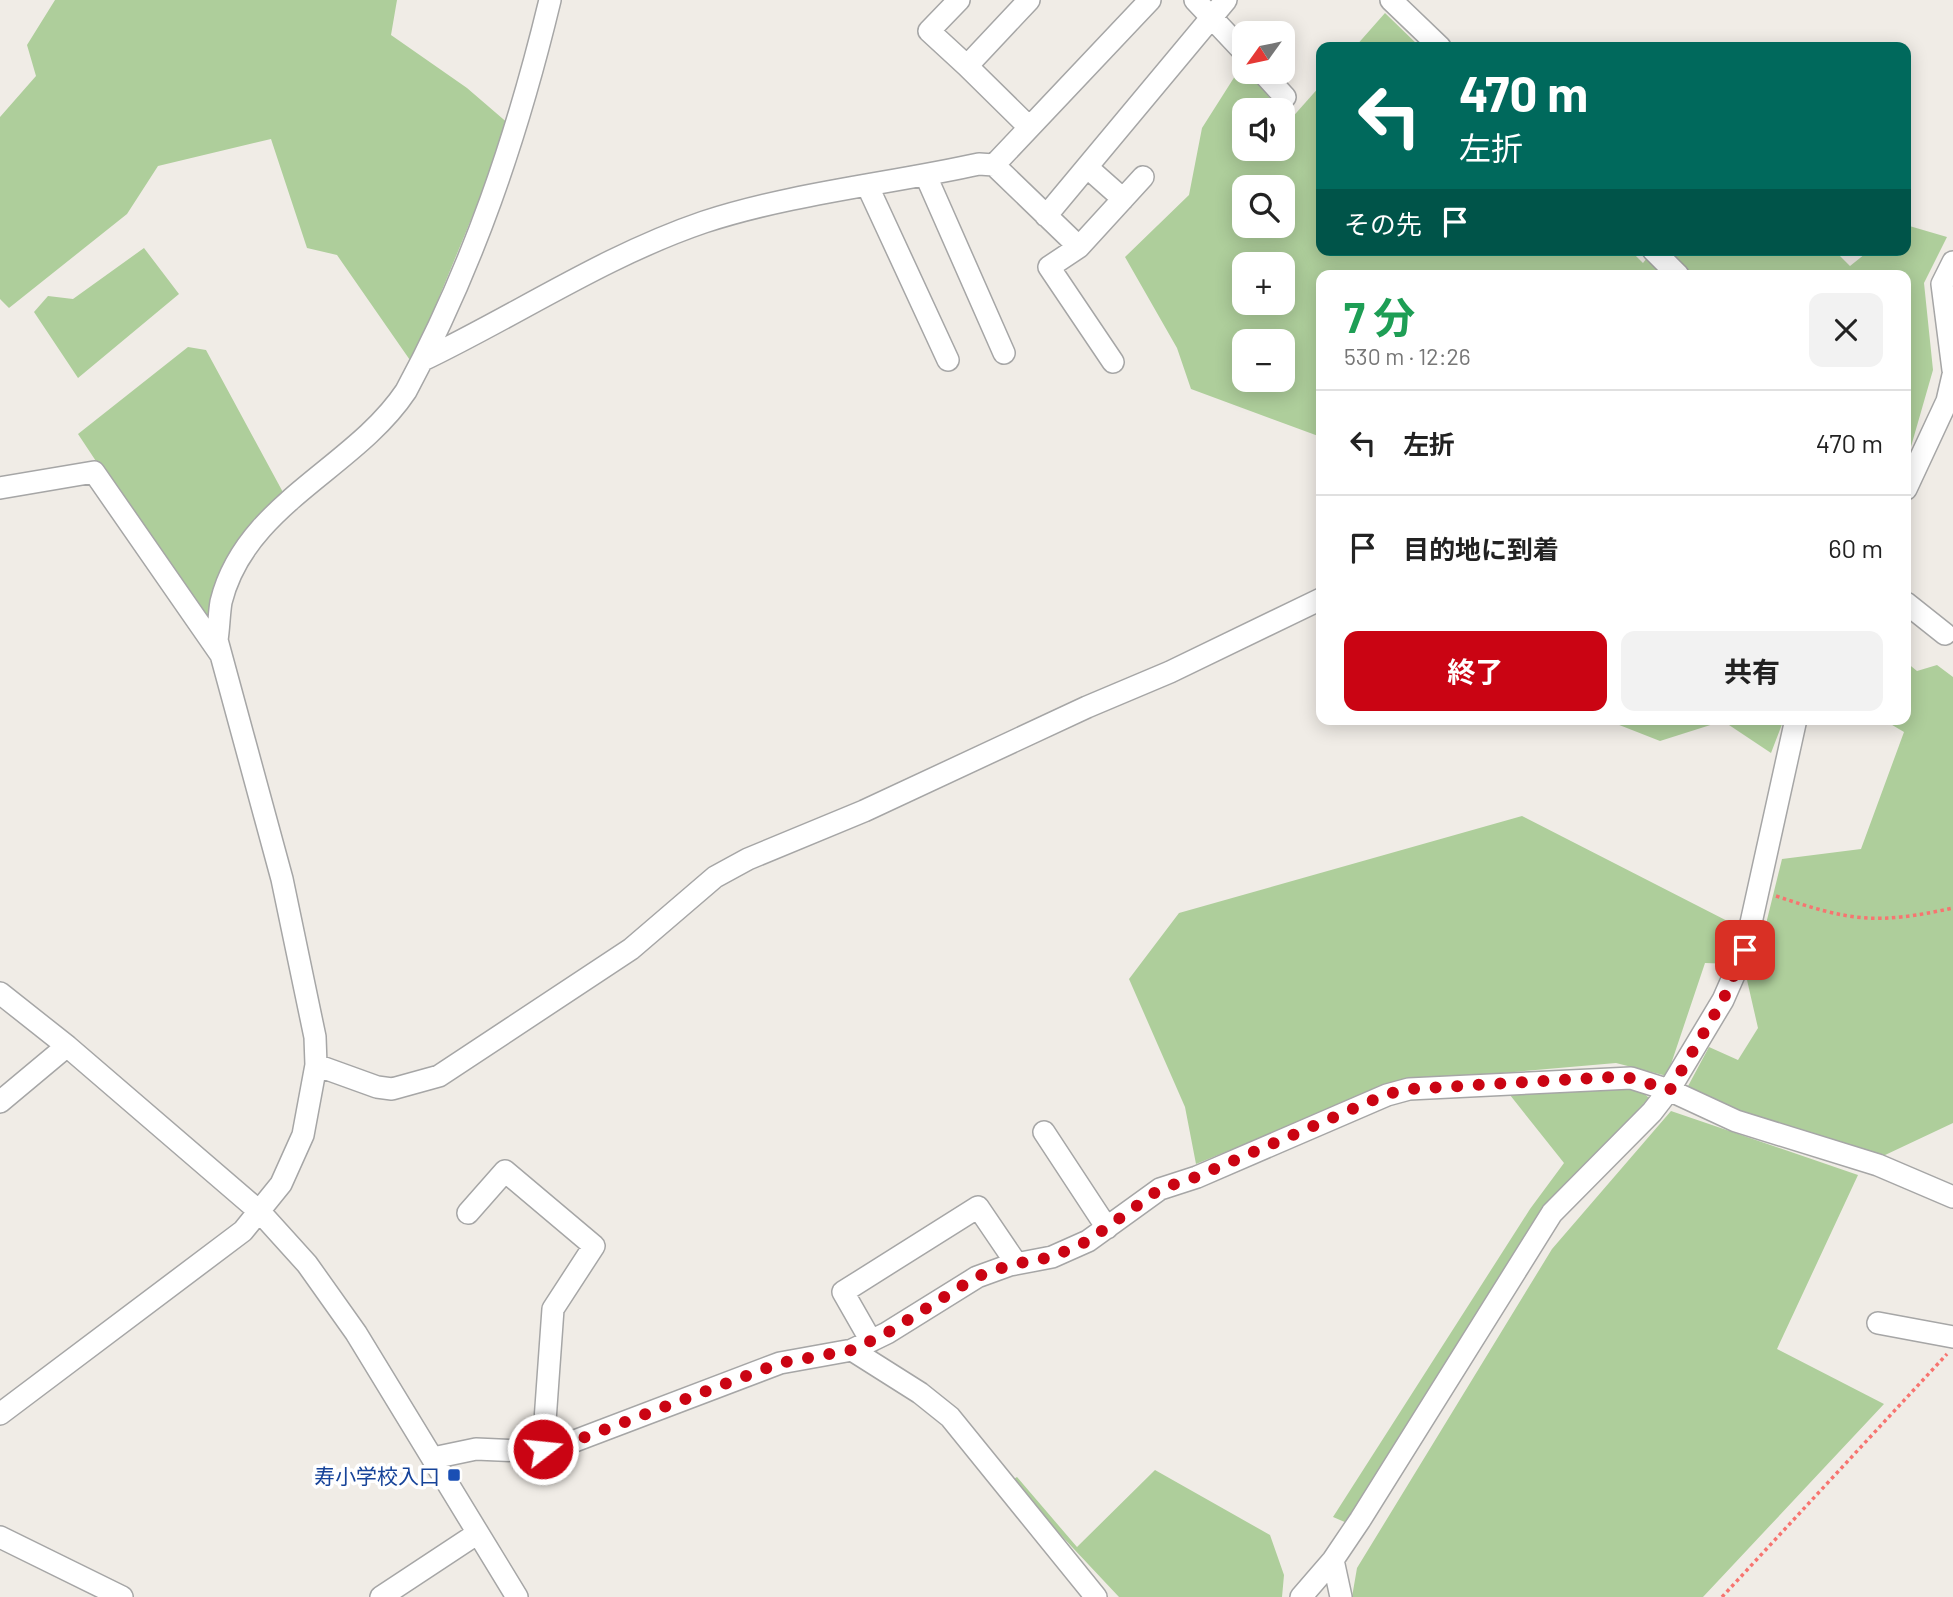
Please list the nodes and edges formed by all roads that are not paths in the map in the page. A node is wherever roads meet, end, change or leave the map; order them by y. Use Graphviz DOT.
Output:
graph roads {
  1 [pos="550,0"];
  2 [pos="959,0"];
  3 [pos="1028,0"];
  4 [pos="1150,0"];
  5 [pos="1195,0"];
  6 [pos="1226,0"];
  7 [pos="1391,0"];
  8 [pos="1212,17"];
  9 [pos="1232,39"];
  10 [pos="1435,42"];
  11 [pos="967,66"];
  12 [pos="1273,84"];
  13 [pos="1285,97"];
  14 [pos="1029,127"];
  15 [pos="993,165"];
  16 [pos="1088,168"];
  17 [pos="926,176"];
  18 [pos="1143,177"];
  19 [pos="868,187"];
  20 [pos="1123,199"];
  21 [pos="1046,216"];
  22 [pos="1079,247"];
  23 [pos="1659,256"];
  24 [pos="1953,262"];
  25 [pos="1673,270"];
  26 [pos="1004,353"];
  27 [pos="423,360"];
  28 [pos="948,360"];
  29 [pos="1113,362"];
  30 [pos="1953,373"];
  31 [pos="1911,478"];
  32 [pos="0,488"];
  33 [pos="1316,600"];
  34 [pos="1911,607"];
  35 [pos="1945,634"];
  36 [pos="223,657"];
  37 [pos="1795,725"];
  38 [pos="0,993"];
  39 [pos="67,1046"];
  40 [pos="316,1065"];
  41 [pos="1670,1090"];
  42 [pos="0,1102"];
  43 [pos="1044,1132"];
  44 [pos="1953,1197"];
  45 [pos="260,1212"];
  46 [pos="468,1213"];
  47 [pos="1107,1228"];
  48 [pos="1016,1264"];
  49 [pos="1878,1323"];
  50 [pos="1953,1337"];
  51 [pos="861,1345"];
  52 [pos="0,1414"];
  53 [pos="543,1449"];
  54 [pos="433,1458"];
  55 [pos="478,1533"];
  56 [pos="0,1537"];
  57 [pos="1333,1560"];
  58 [pos="122,1597"];
  59 [pos="381,1597"];
  60 [pos="517,1597"];
  61 [pos="1096,1597"];
  62 [pos="1301,1597"];
  63 [pos="1341,1597"];
  1 -- 27 [label="street"];
  2 -- 11 [label="street"];
  3 -- 11 [label="street"];
  4 -- 14 [label="street"];
  5 -- 8 [label="street"];
  6 -- 8 [label="street"];
  7 -- 10 [label="street"];
  8 -- 9 [label="street"];
  8 -- 16 [label="street"];
  11 -- 14 [label="street"];
  12 -- 13 [label="street"];
  14 -- 15 [label="street"];
  15 -- 17 [label="street"];
  15 -- 21 [label="street"];
  16 -- 20 [label="street"];
  16 -- 21 [label="street"];
  17 -- 19 [label="street"];
  17 -- 26 [label="street"];
  18 -- 20 [label="street"];
  19 -- 27 [label="street"];
  19 -- 28 [label="street"];
  20 -- 22 [label="street"];
  21 -- 22 [label="street"];
  22 -- 29 [label="street"];
  23 -- 25 [label="street"];
  24 -- 30 [label="street"];
  27 -- 36 [label="street"];
  30 -- 31 [label="street"];
  32 -- 36 [label="street"];
  33 -- 40 [label="street"];
  34 -- 35 [label="street"];
  36 -- 40 [label="street"];
  37 -- 41 [label="street"];
  38 -- 39 [label="street"];
  39 -- 42 [label="street"];
  39 -- 45 [label="street"];
  40 -- 45 [label="street"];
  41 -- 44 [label="street"];
  41 -- 47 [label="street"];
  41 -- 57 [label="street"];
  43 -- 47 [label="street"];
  45 -- 52 [label="street"];
  45 -- 54 [label="street"];
  46 -- 53 [label="street"];
  47 -- 48 [label="street"];
  48 -- 51 [label="street"];
  48 -- 51 [label="street"];
  49 -- 50 [label="street"];
  51 -- 53 [label="street"];
  51 -- 61 [label="street"];
  53 -- 54 [label="street"];
  54 -- 55 [label="street"];
  55 -- 59 [label="street"];
  55 -- 60 [label="street"];
  56 -- 58 [label="street"];
  57 -- 62 [label="street"];
  57 -- 63 [label="street"];
}
